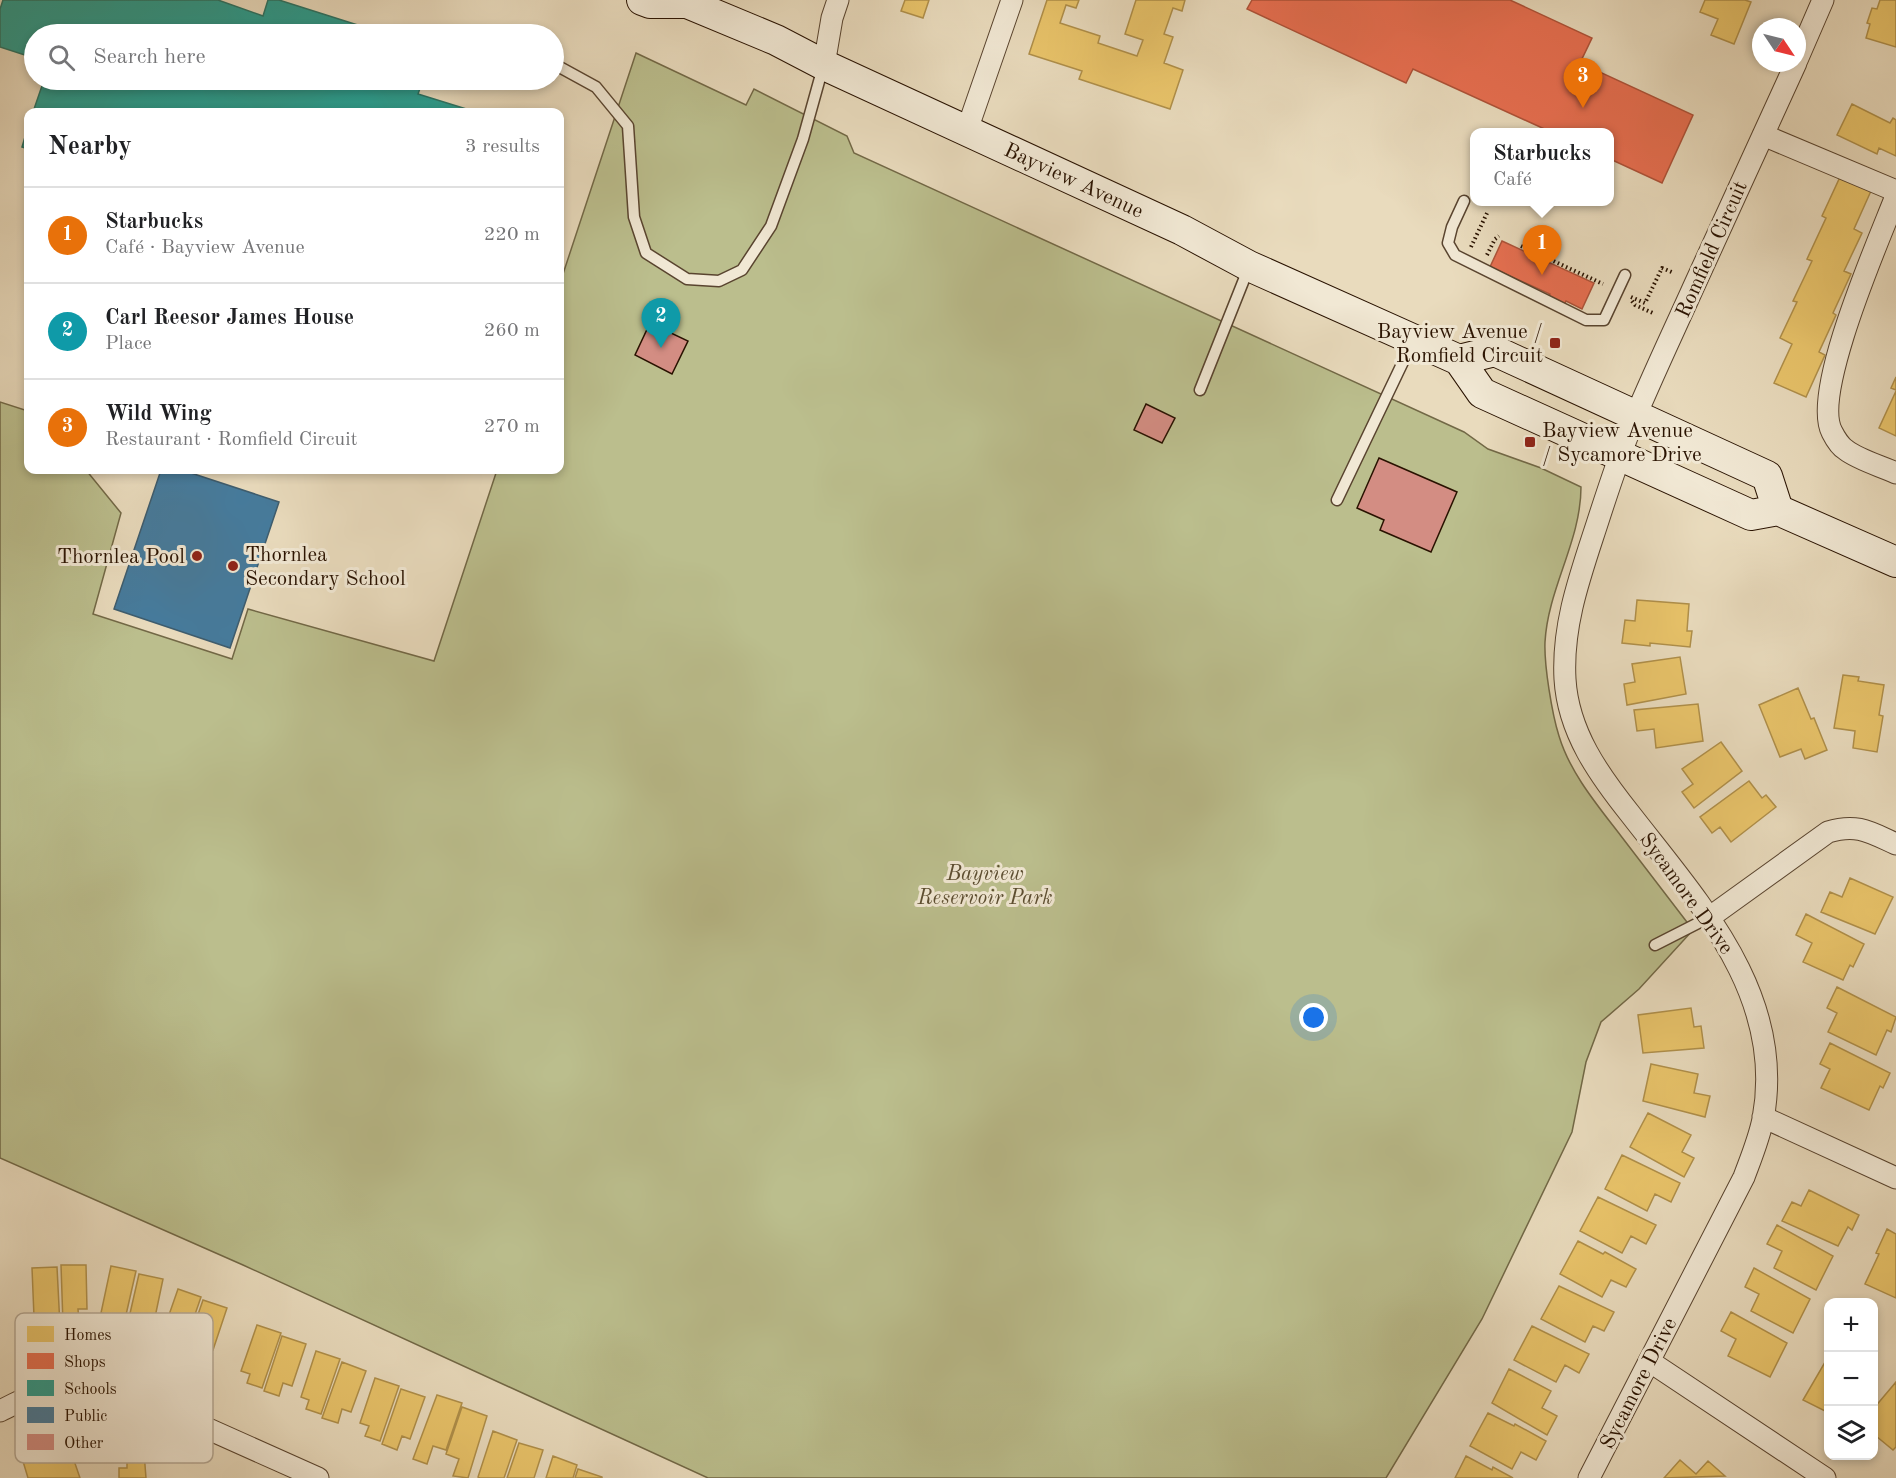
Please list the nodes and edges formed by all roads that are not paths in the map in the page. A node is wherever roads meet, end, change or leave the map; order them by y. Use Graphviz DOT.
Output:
graph roads {
  1 [pos="642,0"];
  2 [pos="838,0"];
  3 [pos="1012,0"];
  4 [pos="1823,0"];
  5 [pos="686,2"];
  6 [pos="1806,39"];
  7 [pos="824,65"];
  8 [pos="564,69"];
  9 [pos="1791,72"];
  10 [pos="966,130"];
  11 [pos="1763,135"];
  12 [pos="1896,190"];
  13 [pos="1896,196"];
  14 [pos="1464,201"];
  15 [pos="1249,266"];
  16 [pos="1625,275"];
  17 [pos="1414,339"];
  18 [pos="1459,360"];
  19 [pos="1200,390"];
  20 [pos="1627,436"];
  21 [pos="1896,473"];
  22 [pos="1337,500"];
  23 [pos="1778,510"];
  24 [pos="1896,562"];
  25 [pos="1896,844"];
  26 [pos="1710,917"];
  27 [pos="1655,945"];
  28 [pos="1763,1117"];
  29 [pos="1896,1178"];
  30 [pos="1649,1361"];
  31 [pos="15,1404"];
  32 [pos="0,1411"];
  33 [pos="213,1431"];
  34 [pos="318,1478"];
  35 [pos="1589,1478"];
  36 [pos="1826,1478"];
  1 -- 5 [label="main road, Bayview Avenue"];
  2 -- 7 [label="street"];
  3 -- 10 [label="street"];
  4 -- 6 [label="street, Romfield Circuit"];
  5 -- 7 [label="main road, Bayview Avenue"];
  7 -- 8 [label="lane"];
  7 -- 10 [label="main road, Bayview Avenue"];
  9 -- 11 [label="street, Romfield Circuit"];
  10 -- 15 [label="main road, Bayview Avenue"];
  11 -- 12 [label="street"];
  11 -- 20 [label="street, Romfield Circuit"];
  13 -- 21 [label="street"];
  14 -- 16 [label="lane"];
  15 -- 17 [label="main road, Bayview Avenue"];
  15 -- 19 [label="lane"];
  17 -- 18 [label="main road, Bayview Avenue"];
  17 -- 22 [label="lane"];
  18 -- 20 [label="main road"];
  18 -- 20 [label="main road"];
  20 -- 23 [label="main road"];
  20 -- 23 [label="main road"];
  20 -- 26 [label="street, Sycamore Drive"];
  23 -- 24 [label="main road"];
  25 -- 26 [label="street"];
  26 -- 27 [label="lane"];
  26 -- 28 [label="street, Sycamore Drive"];
  28 -- 29 [label="street"];
  28 -- 30 [label="street, Sycamore Drive"];
  30 -- 35 [label="street, Sycamore Drive"];
  30 -- 36 [label="street"];
  31 -- 32 [label="street"];
  33 -- 34 [label="street"];
}
